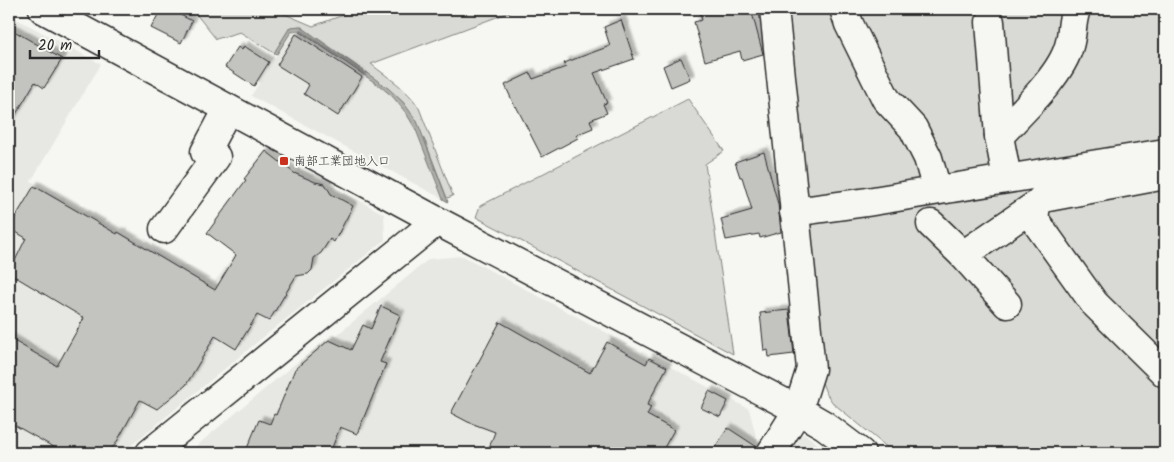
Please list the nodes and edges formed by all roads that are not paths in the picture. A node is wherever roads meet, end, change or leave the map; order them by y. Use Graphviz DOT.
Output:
graph roads {
  1 [pos="43,9"];
  2 [pos="774,9"];
  3 [pos="844,9"];
  4 [pos="1076,9"];
  5 [pos="990,22"];
  6 [pos="228,109"];
  7 [pos="999,136"];
  8 [pos="1165,153"];
  9 [pos="1090,165"];
  10 [pos="1165,175"];
  11 [pos="1007,178"];
  12 [pos="937,190"];
  13 [pos="1040,201"];
  14 [pos="794,212"];
  15 [pos="437,221"];
  16 [pos="931,224"];
  17 [pos="164,229"];
  18 [pos="963,255"];
  19 [pos="1007,304"];
  20 [pos="1165,373"];
  21 [pos="798,410"];
  22 [pos="150,453"];
  23 [pos="771,453"];
  24 [pos="861,453"];
  1 -- 6 [label="street"];
  2 -- 14 [label="street"];
  3 -- 12 [label="street"];
  4 -- 7 [label="street"];
  5 -- 7 [label="street"];
  6 -- 15 [label="street"];
  6 -- 17 [label="street"];
  7 -- 11 [label="street"];
  8 -- 9 [label="street"];
  9 -- 11 [label="street"];
  9 -- 13 [label="street"];
  10 -- 13 [label="street"];
  11 -- 12 [label="street"];
  12 -- 14 [label="street"];
  13 -- 18 [label="street"];
  13 -- 20 [label="street"];
  14 -- 21 [label="street"];
  15 -- 21 [label="street"];
  15 -- 22 [label="street"];
  16 -- 18 [label="street"];
  18 -- 19 [label="street"];
  21 -- 23 [label="street"];
  21 -- 24 [label="street"];
}
